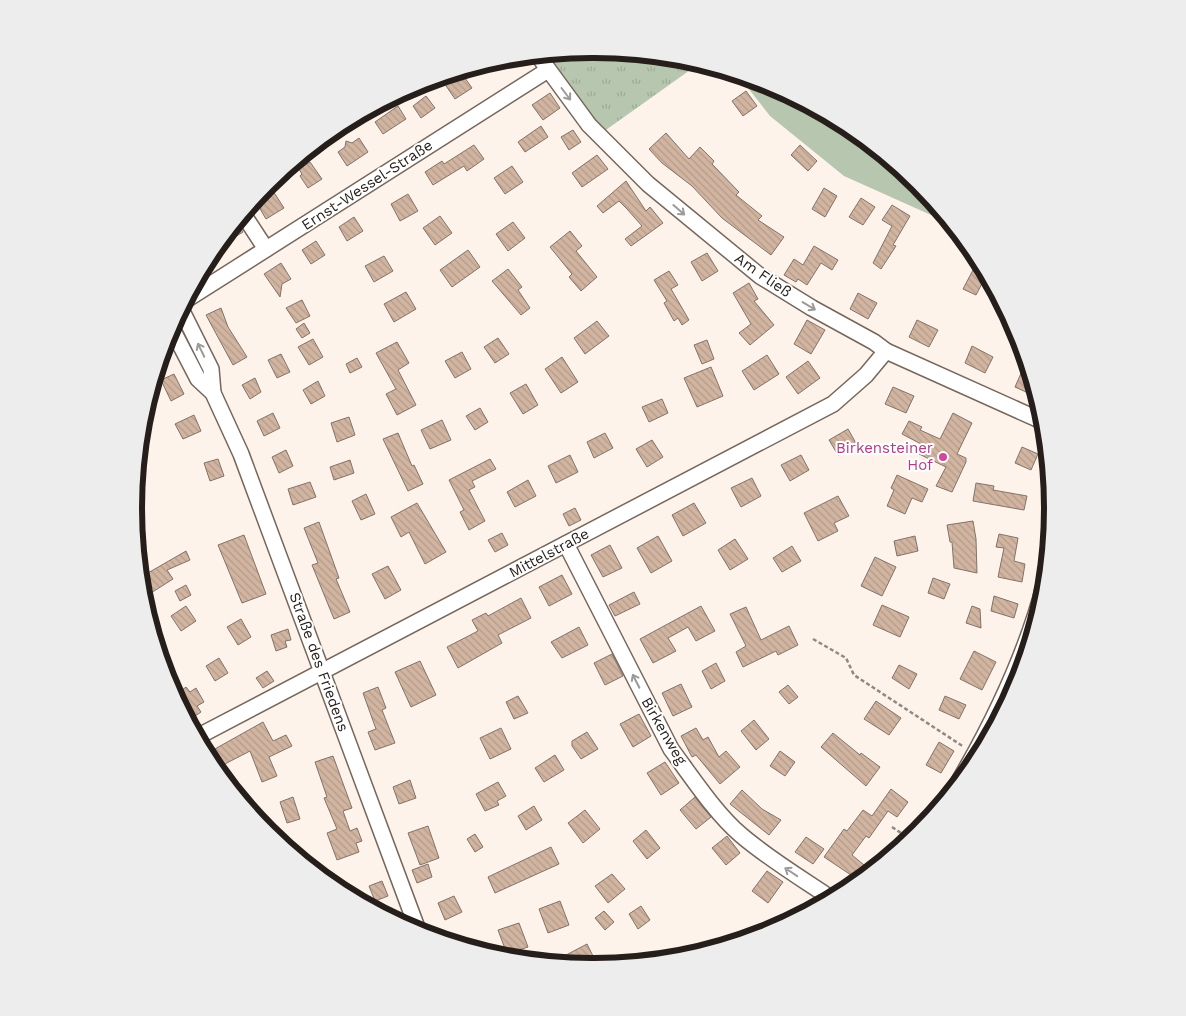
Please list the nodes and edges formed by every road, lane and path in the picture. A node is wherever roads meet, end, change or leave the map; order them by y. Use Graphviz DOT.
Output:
graph roads {
  1 [pos="541,60"];
  2 [pos="548,70"];
  3 [pos="247,220"];
  4 [pos="266,249"];
  5 [pos="198,292"];
  6 [pos="185,318"];
  7 [pos="177,337"];
  8 [pos="886,351"];
  9 [pos="213,393"];
  10 [pos="1034,418"];
  11 [pos="566,544"];
  12 [pos="813,639"];
  13 [pos="323,672"];
  14 [pos="1006,688"];
  15 [pos="990,721"];
  16 [pos="203,734"];
  17 [pos="972,752"];
  18 [pos="892,827"];
  19 [pos="904,835"];
  20 [pos="825,894"];
  21 [pos="415,921"];
  1 -- 2 [label="street, Am Fließ"];
  2 -- 4 [label="street, Ernst-Wessel-Straße"];
  2 -- 8 [label="street, Am Fließ, one-way"];
  3 -- 4 [label="street"];
  4 -- 5 [label="street, Ernst-Wessel-Straße"];
  9 -- 6 [label="street, Straße des Friedens, one-way"];
  7 -- 9 [label="street, Straße des Friedens"];
  8 -- 10 [label="street, Am Fließ"];
  8 -- 11 [label="street, Mittelstraße"];
  9 -- 13 [label="street, Straße des Friedens"];
  11 -- 13 [label="street, Mittelstraße"];
  20 -- 11 [label="street, Birkenweg, one-way"];
  12 -- 17 [label="path"];
  13 -- 16 [label="street, Mittelstraße"];
  13 -- 21 [label="street, Straße des Friedens"];
  14 -- 15 [label="street"];
  18 -- 19 [label="path"];
}
